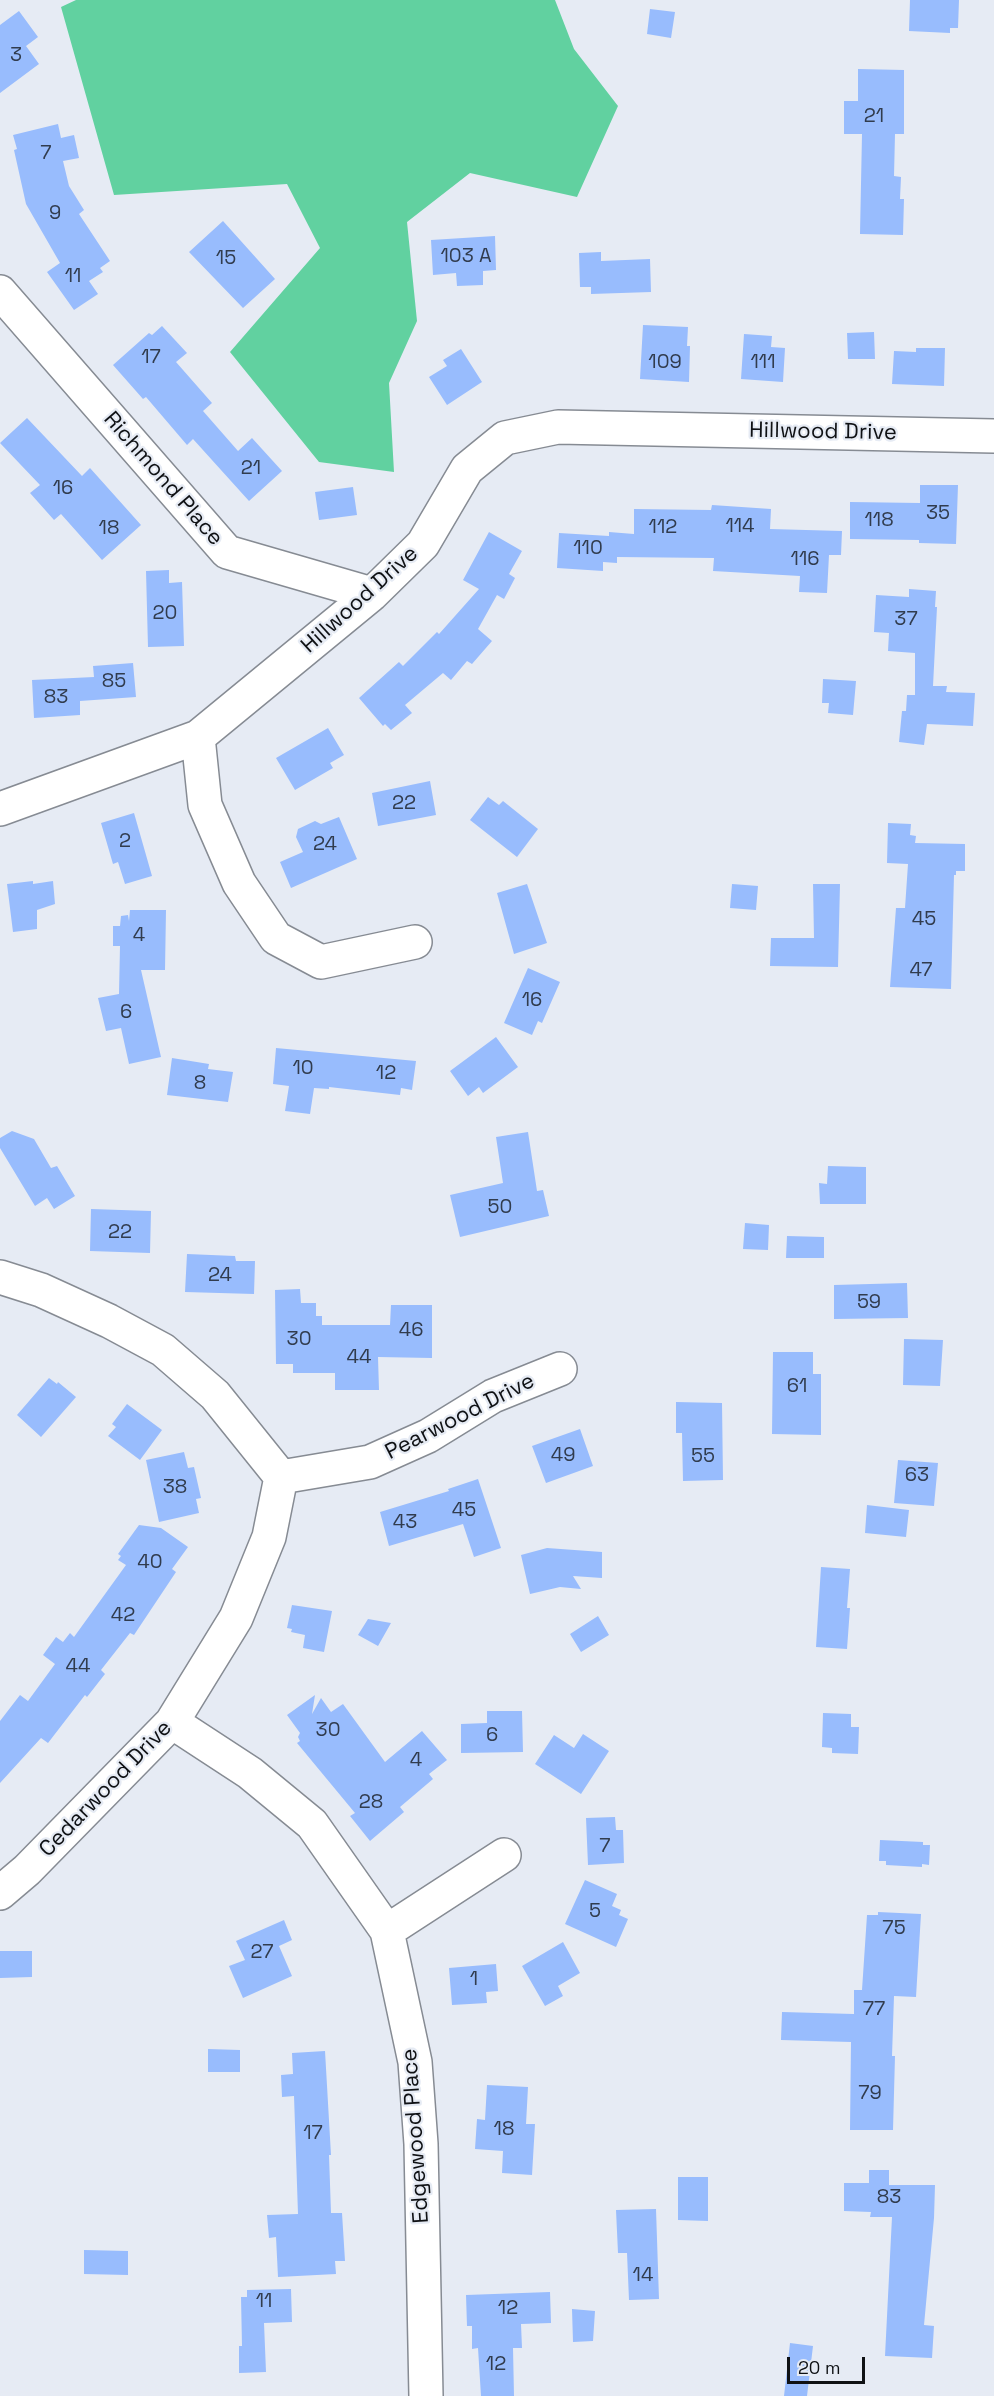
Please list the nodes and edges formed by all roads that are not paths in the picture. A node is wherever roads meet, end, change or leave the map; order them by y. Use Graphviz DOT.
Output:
graph roads {
  1 [pos="0,292"];
  2 [pos="994,436"];
  3 [pos="372,594"];
  4 [pos="198,737"];
  5 [pos="0,809"];
  6 [pos="415,942"];
  7 [pos="0,1277"];
  8 [pos="560,1369"];
  9 [pos="281,1477"];
  10 [pos="172,1722"];
  11 [pos="504,1855"];
  12 [pos="0,1893"];
  13 [pos="387,1931"];
  14 [pos="426,2396"];
  1 -- 3 [label="street, Richmond Place"];
  2 -- 3 [label="street, Hillwood Drive"];
  3 -- 4 [label="street, Hillwood Drive"];
  4 -- 5 [label="street, Hillwood Drive"];
  4 -- 6 [label="street"];
  7 -- 9 [label="street"];
  8 -- 9 [label="street, Pearwood Drive"];
  9 -- 10 [label="street, Cedarwood Drive"];
  10 -- 12 [label="street, Cedarwood Drive"];
  10 -- 13 [label="street, Edgewood Place"];
  11 -- 13 [label="street"];
  13 -- 14 [label="street, Edgewood Place"];
}
